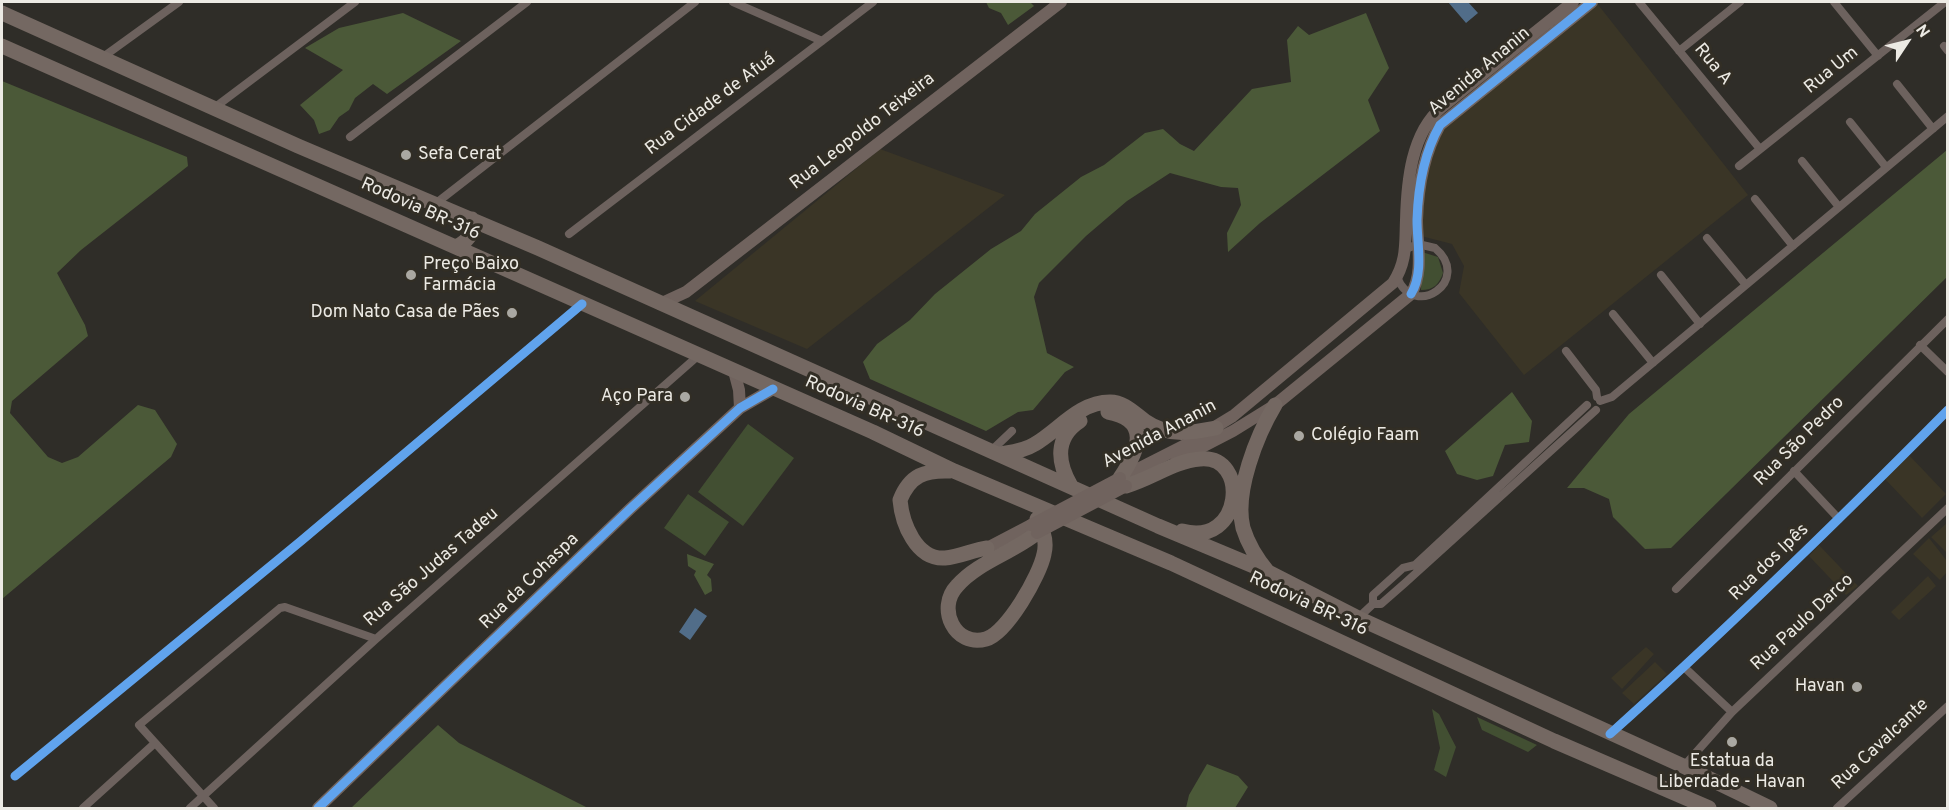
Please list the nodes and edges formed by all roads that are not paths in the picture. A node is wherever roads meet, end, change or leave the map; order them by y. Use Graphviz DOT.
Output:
graph roads {
  1 [pos="179,2"];
  2 [pos="355,2"];
  3 [pos="527,2"];
  4 [pos="695,2"];
  5 [pos="733,2"];
  6 [pos="873,2"];
  7 [pos="1061,2"];
  8 [pos="1573,2"];
  9 [pos="1592,2"];
  10 [pos="1740,2"];
  11 [pos="1834,2"];
  12 [pos="1945,2"];
  13 [pos="1643,3"];
  14 [pos="2,13"];
  15 [pos="822,41"];
  16 [pos="2,46"];
  17 [pos="1679,51"];
  18 [pos="1878,56"];
  19 [pos="103,57"];
  20 [pos="1897,84"];
  21 [pos="214,108"];
  22 [pos="1947,116"];
  23 [pos="1850,122"];
  24 [pos="1933,129"];
  25 [pos="350,137"];
  26 [pos="1760,150"];
  27 [pos="1802,161"];
  28 [pos="1739,166"];
  29 [pos="1886,168"];
  30 [pos="1755,199"];
  31 [pos="435,204"];
  32 [pos="1839,207"];
  33 [pos="472,219"];
  34 [pos="490,227"];
  35 [pos="569,234"];
  36 [pos="1707,238"];
  37 [pos="1793,246"];
  38 [pos="456,247"];
  39 [pos="1412,247"];
  40 [pos="480,258"];
  41 [pos="1661,275"];
  42 [pos="1397,277"];
  43 [pos="1746,285"];
  44 [pos="686,292"];
  45 [pos="1411,294"];
  46 [pos="582,304"];
  47 [pos="660,304"];
  48 [pos="685,314"];
  49 [pos="1613,314"];
  50 [pos="1947,319"];
  51 [pos="1700,324"];
  52 [pos="1920,345"];
  53 [pos="1566,351"];
  54 [pos="699,355"];
  55 [pos="1653,363"];
  56 [pos="734,371"];
  57 [pos="1947,372"];
  58 [pos="773,389"];
  59 [pos="1598,402"];
  60 [pos="1275,405"];
  61 [pos="740,408"];
  62 [pos="1947,410"];
  63 [pos="1216,428"];
  64 [pos="1012,431"];
  65 [pos="996,452"];
  66 [pos="954,471"];
  67 [pos="1794,471"];
  68 [pos="1123,482"];
  69 [pos="1071,486"];
  70 [pos="1021,501"];
  71 [pos="1947,508"];
  72 [pos="1839,519"];
  73 [pos="1158,526"];
  74 [pos="1034,529"];
  75 [pos="987,548"];
  76 [pos="1417,567"];
  77 [pos="1268,572"];
  78 [pos="1384,584"];
  79 [pos="1676,589"];
  80 [pos="1392,594"];
  81 [pos="1373,604"];
  82 [pos="1358,618"];
  83 [pos="376,639"];
  84 [pos="1685,668"];
  85 [pos="1947,706"];
  86 [pos="1732,712"];
  87 [pos="1610,735"];
  88 [pos="155,744"];
  89 [pos="1684,766"];
  90 [pos="15,776"];
  91 [pos="204,796"];
  92 [pos="83,808"];
  93 [pos="190,808"];
  94 [pos="214,808"];
  95 [pos="318,808"];
  96 [pos="1709,808"];
  97 [pos="1770,808"];
  98 [pos="1837,808"];
  1 -- 19 [label="street"];
  2 -- 21 [label="street"];
  3 -- 25 [label="street"];
  4 -- 31 [label="street"];
  5 -- 15 [label="street"];
  6 -- 15 [label="street, Rua Cidade de Afuá"];
  7 -- 44 [label="main road, Rua Leopoldo Teixeira"];
  8 -- 39 [label="main road, Avenida Ananin"];
  9 -- 39 [label="main road, Avenida Ananin"];
  10 -- 17 [label="street"];
  11 -- 18 [label="street"];
  12 -- 18 [label="street, Rua Um"];
  13 -- 17 [label="street, Rua A"];
  14 -- 19 [label="highway"];
  15 -- 35 [label="street, Rua Cidade de Afuá"];
  16 -- 38 [label="highway, Rodovia BR-316"];
  17 -- 26 [label="street, Rua A"];
  18 -- 26 [label="street, Rua Um"];
  19 -- 21 [label="highway"];
  20 -- 24 [label="street"];
  21 -- 31 [label="highway, Rodovia BR-316"];
  22 -- 24 [label="street"];
  23 -- 29 [label="street"];
  24 -- 29 [label="street"];
  26 -- 28 [label="street, Rua Um"];
  27 -- 32 [label="street"];
  29 -- 32 [label="street"];
  30 -- 37 [label="street"];
  31 -- 33 [label="highway, Rodovia BR-316"];
  32 -- 37 [label="street"];
  33 -- 34 [label="highway, Rodovia BR-316"];
  33 -- 38 [label="highway"];
  34 -- 40 [label="highway"];
  34 -- 47 [label="highway, Rodovia BR-316"];
  36 -- 43 [label="street"];
  37 -- 43 [label="street"];
  38 -- 40 [label="highway, Rodovia BR-316"];
  39 -- 42 [label="main road, Avenida Ananin"];
  39 -- 45 [label="main road, Avenida Ananin"];
  39 -- 45 [label="street"];
  40 -- 46 [label="highway, Rodovia BR-316"];
  41 -- 51 [label="street"];
  42 -- 45 [label="street"];
  42 -- 63 [label="main road, Avenida Ananin"];
  43 -- 51 [label="street"];
  44 -- 47 [label="main road, Rua Leopoldo Teixeira"];
  44 -- 48 [label="main road"];
  45 -- 60 [label="main road, Avenida Ananin"];
  46 -- 54 [label="highway, Rodovia BR-316"];
  46 -- 90 [label="street"];
  47 -- 48 [label="highway, Rodovia BR-316"];
  48 -- 65 [label="highway, Rodovia BR-316"];
  49 -- 55 [label="street"];
  50 -- 52 [label="street, Rua São Pedro"];
  51 -- 55 [label="street"];
  52 -- 57 [label="street"];
  52 -- 67 [label="street, Rua São Pedro"];
  53 -- 59 [label="street"];
  54 -- 56 [label="highway, Rodovia BR-316"];
  54 -- 83 [label="street, Rua São Judas Tadeu"];
  55 -- 59 [label="street"];
  56 -- 58 [label="highway, Rodovia BR-316"];
  56 -- 61 [label="main road"];
  58 -- 61 [label="main road, Rua da Cohaspa"];
  58 -- 66 [label="highway, Rodovia BR-316"];
  59 -- 76 [label="street"];
  59 -- 76 [label="street"];
  60 -- 68 [label="main road, Avenida Ananin"];
  60 -- 77 [label="highway"];
  61 -- 95 [label="main road, Rua da Cohaspa"];
  62 -- 72 [label="street, Rua dos Ipês"];
  63 -- 65 [label="highway"];
  63 -- 68 [label="main road, Avenida Ananin"];
  64 -- 65 [label="street"];
  65 -- 69 [label="highway, Rodovia BR-316"];
  66 -- 70 [label="highway, Rodovia BR-316"];
  66 -- 75 [label="highway"];
  67 -- 72 [label="street"];
  67 -- 79 [label="street, Rua São Pedro"];
  68 -- 69 [label="highway"];
  68 -- 73 [label="highway"];
  68 -- 74 [label="main road, Avenida Ananin, bridge"];
  69 -- 73 [label="highway, Rodovia BR-316"];
  70 -- 74 [label="highway"];
  70 -- 96 [label="highway, Rodovia BR-316"];
  71 -- 86 [label="street, Rua Paulo Darco"];
  72 -- 84 [label="street, Rua dos Ipês"];
  73 -- 77 [label="highway, Rodovia BR-316"];
  74 -- 75 [label="main road, Avenida Ananin"];
  76 -- 78 [label="street"];
  76 -- 80 [label="street"];
  77 -- 82 [label="highway, Rodovia BR-316"];
  78 -- 80 [label="street"];
  78 -- 81 [label="street"];
  80 -- 81 [label="street"];
  81 -- 82 [label="street"];
  82 -- 87 [label="highway, Rodovia BR-316"];
  83 -- 88 [label="street"];
  83 -- 91 [label="street, Rua São Judas Tadeu"];
  84 -- 86 [label="street"];
  84 -- 87 [label="street, Rua dos Ipês"];
  85 -- 98 [label="street, Rua Cavalcante"];
  86 -- 89 [label="street, Rua Paulo Darco"];
  87 -- 89 [label="highway, Rodovia BR-316"];
  88 -- 91 [label="street"];
  88 -- 92 [label="street"];
  89 -- 97 [label="highway, Rodovia BR-316"];
  91 -- 93 [label="street, Rua São Judas Tadeu"];
  91 -- 94 [label="street"];
}
